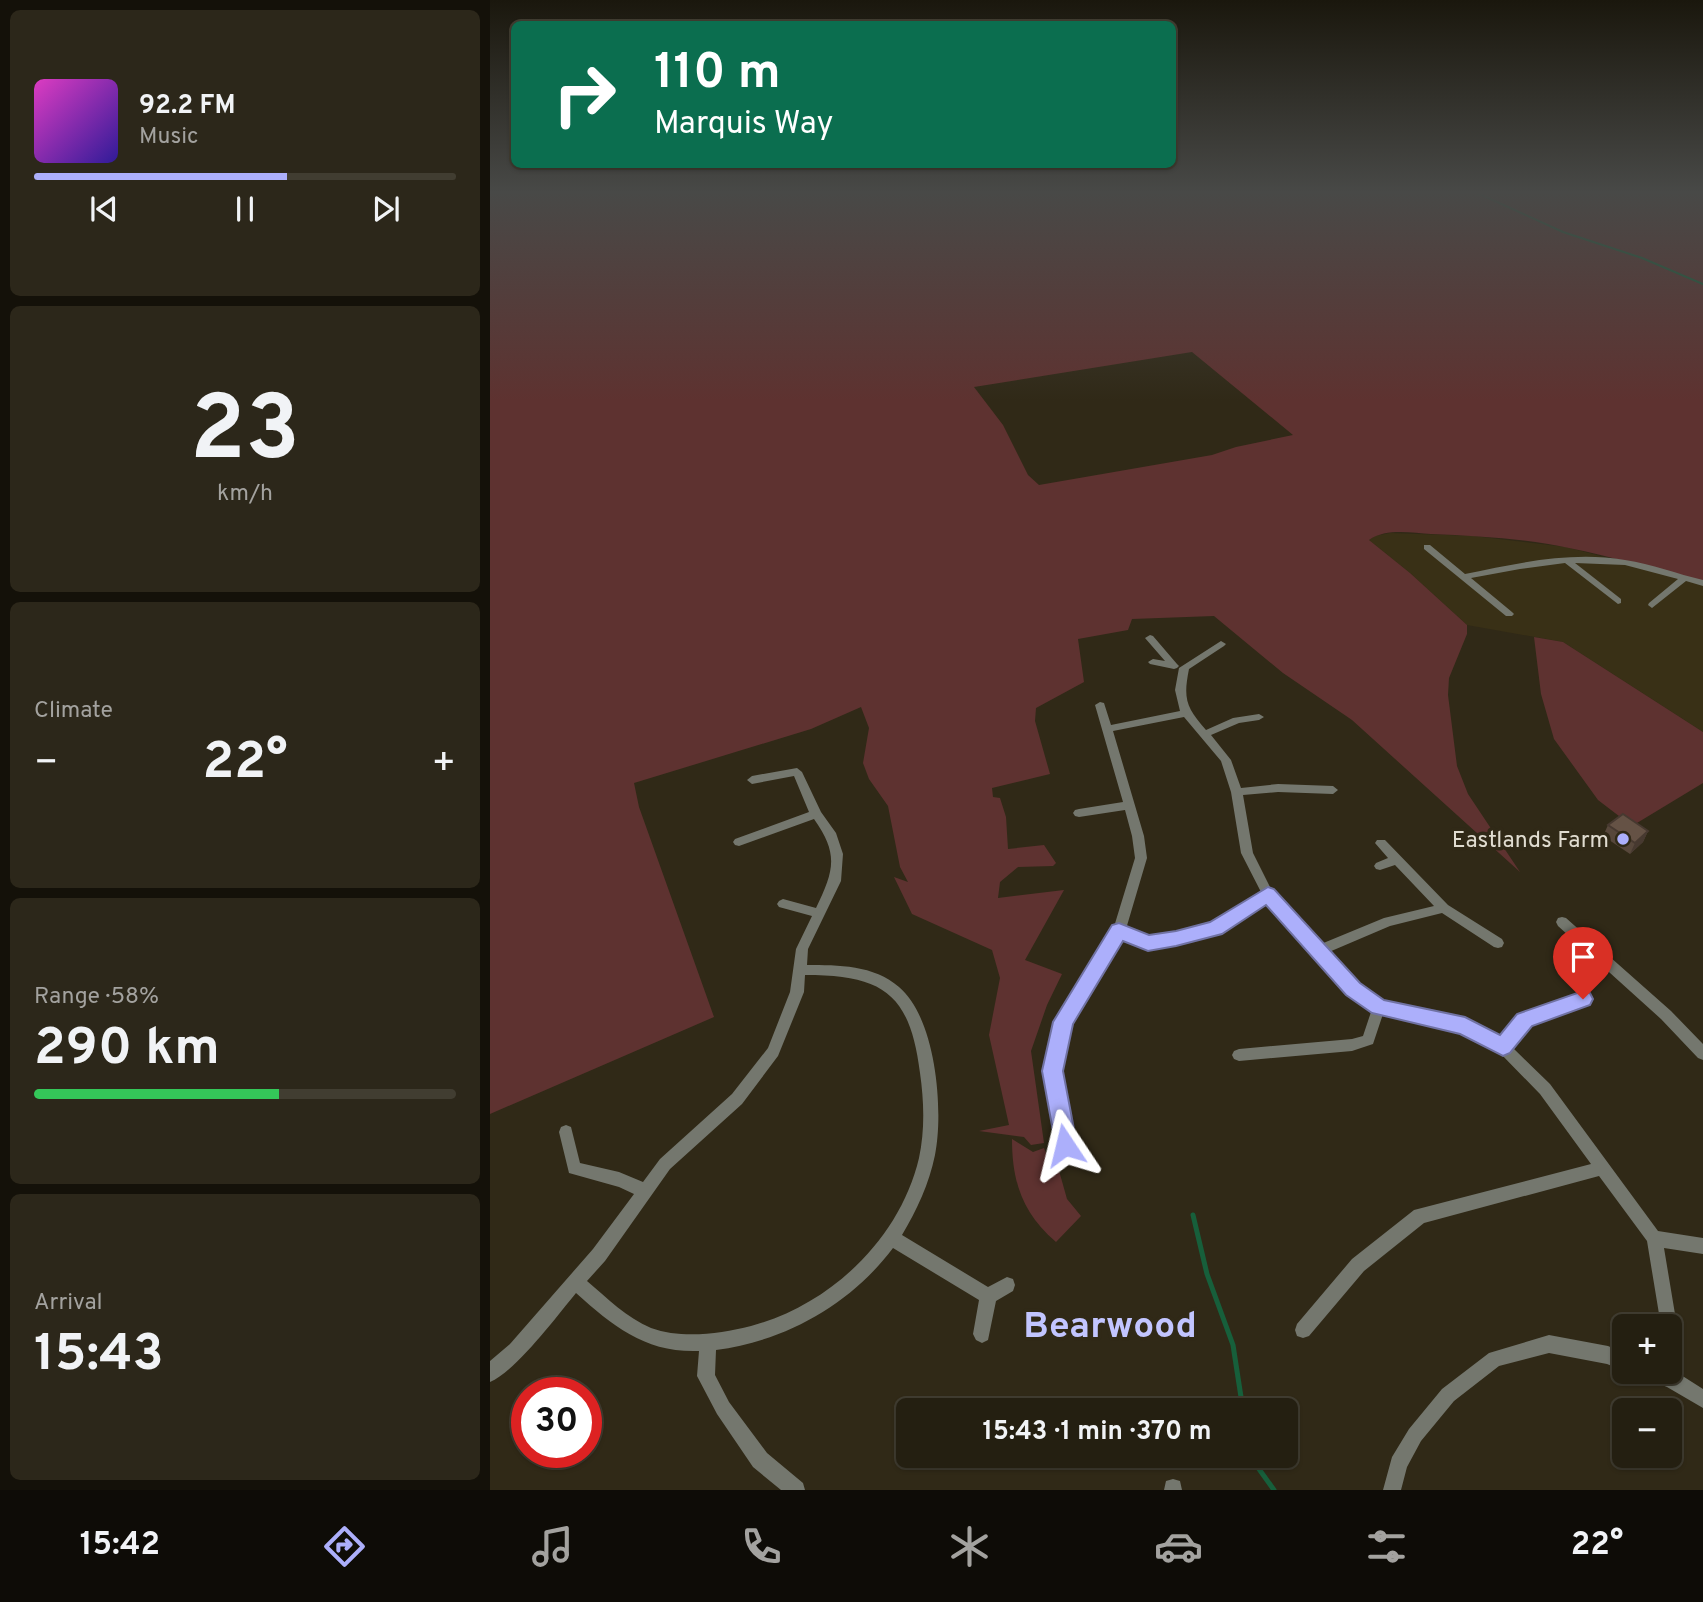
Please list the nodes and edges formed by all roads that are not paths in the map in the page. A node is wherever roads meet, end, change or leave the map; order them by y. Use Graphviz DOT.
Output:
graph roads {
  1 [pos="1427,547"];
  2 [pos="1566,560"];
  3 [pos="1464,577"];
  4 [pos="1685,578"];
  5 [pos="1703,583"];
  6 [pos="1618,601"];
  7 [pos="1651,605"];
  8 [pos="1509,614"];
  9 [pos="1150,638"];
  10 [pos="1221,644"];
  11 [pos="1153,662"];
  12 [pos="1179,667"];
  13 [pos="1100,705"];
  14 [pos="1186,713"];
  15 [pos="1259,717"];
  16 [pos="1107,729"];
  17 [pos="1206,734"];
  18 [pos="752,780"];
  19 [pos="1333,790"];
  20 [pos="1237,792"];
  21 [pos="1129,806"];
  22 [pos="1079,813"];
  23 [pos="817,814"];
  24 [pos="738,842"];
  25 [pos="1381,843"];
  26 [pos="1396,859"];
  27 [pos="1380,866"];
  28 [pos="1268,894"];
  29 [pos="783,904"];
  30 [pos="1444,908"];
  31 [pos="818,914"];
  32 [pos="1562,922"];
  33 [pos="1119,931"];
  34 [pos="1498,943"];
  35 [pos="1318,951"];
  36 [pos="801,970"];
  37 [pos="1583,999"];
  38 [pos="1379,1007"];
  39 [pos="1503,1046"];
  40 [pos="1703,1054"];
  41 [pos="1239,1055"];
  42 [pos="566,1132"];
  43 [pos="1065,1145"];
  44 [pos="1602,1168"];
  45 [pos="643,1191"];
  46 [pos="892,1238"];
  47 [pos="1654,1238"];
  48 [pos="1703,1245"];
  49 [pos="576,1282"];
  50 [pos="1007,1285"];
  51 [pos="988,1296"];
  52 [pos="1667,1314"];
  53 [pos="1303,1330"];
  54 [pos="982,1334"];
  55 [pos="708,1343"];
  56 [pos="1612,1357"];
  57 [pos="490,1373"];
  58 [pos="1679,1384"];
  59 [pos="1703,1399"];
  60 [pos="796,1490"];
  61 [pos="1392,1490"];
  1 -- 3 [label="street"];
  2 -- 3 [label="street"];
  2 -- 4 [label="street"];
  2 -- 6 [label="street"];
  3 -- 8 [label="street"];
  4 -- 5 [label="street"];
  4 -- 7 [label="street"];
  9 -- 12 [label="street"];
  10 -- 12 [label="street"];
  11 -- 12 [label="street"];
  12 -- 14 [label="street"];
  13 -- 16 [label="street"];
  14 -- 16 [label="street"];
  14 -- 17 [label="street"];
  15 -- 17 [label="street"];
  16 -- 21 [label="street"];
  17 -- 20 [label="street"];
  18 -- 23 [label="street"];
  19 -- 20 [label="street"];
  20 -- 28 [label="street"];
  21 -- 22 [label="street"];
  21 -- 33 [label="street"];
  23 -- 24 [label="street"];
  23 -- 31 [label="street"];
  25 -- 26 [label="street"];
  26 -- 27 [label="street"];
  26 -- 30 [label="street"];
  28 -- 33 [label="street"];
  28 -- 35 [label="street"];
  29 -- 31 [label="street"];
  30 -- 34 [label="street"];
  30 -- 35 [label="street"];
  31 -- 36 [label="street"];
  32 -- 40 [label="street"];
  33 -- 43 [label="street"];
  35 -- 38 [label="street"];
  36 -- 45 [label="street"];
  36 -- 46 [label="street"];
  37 -- 39 [label="street"];
  38 -- 39 [label="street"];
  38 -- 41 [label="street"];
  39 -- 44 [label="street"];
  42 -- 45 [label="street"];
  44 -- 47 [label="street"];
  44 -- 53 [label="street"];
  45 -- 49 [label="street"];
  46 -- 51 [label="street"];
  46 -- 55 [label="street"];
  47 -- 48 [label="street"];
  47 -- 52 [label="street"];
  49 -- 55 [label="street"];
  49 -- 57 [label="street"];
  50 -- 51 [label="street"];
  51 -- 54 [label="street"];
  55 -- 60 [label="street"];
  56 -- 61 [label="street"];
  58 -- 59 [label="street"];
}
